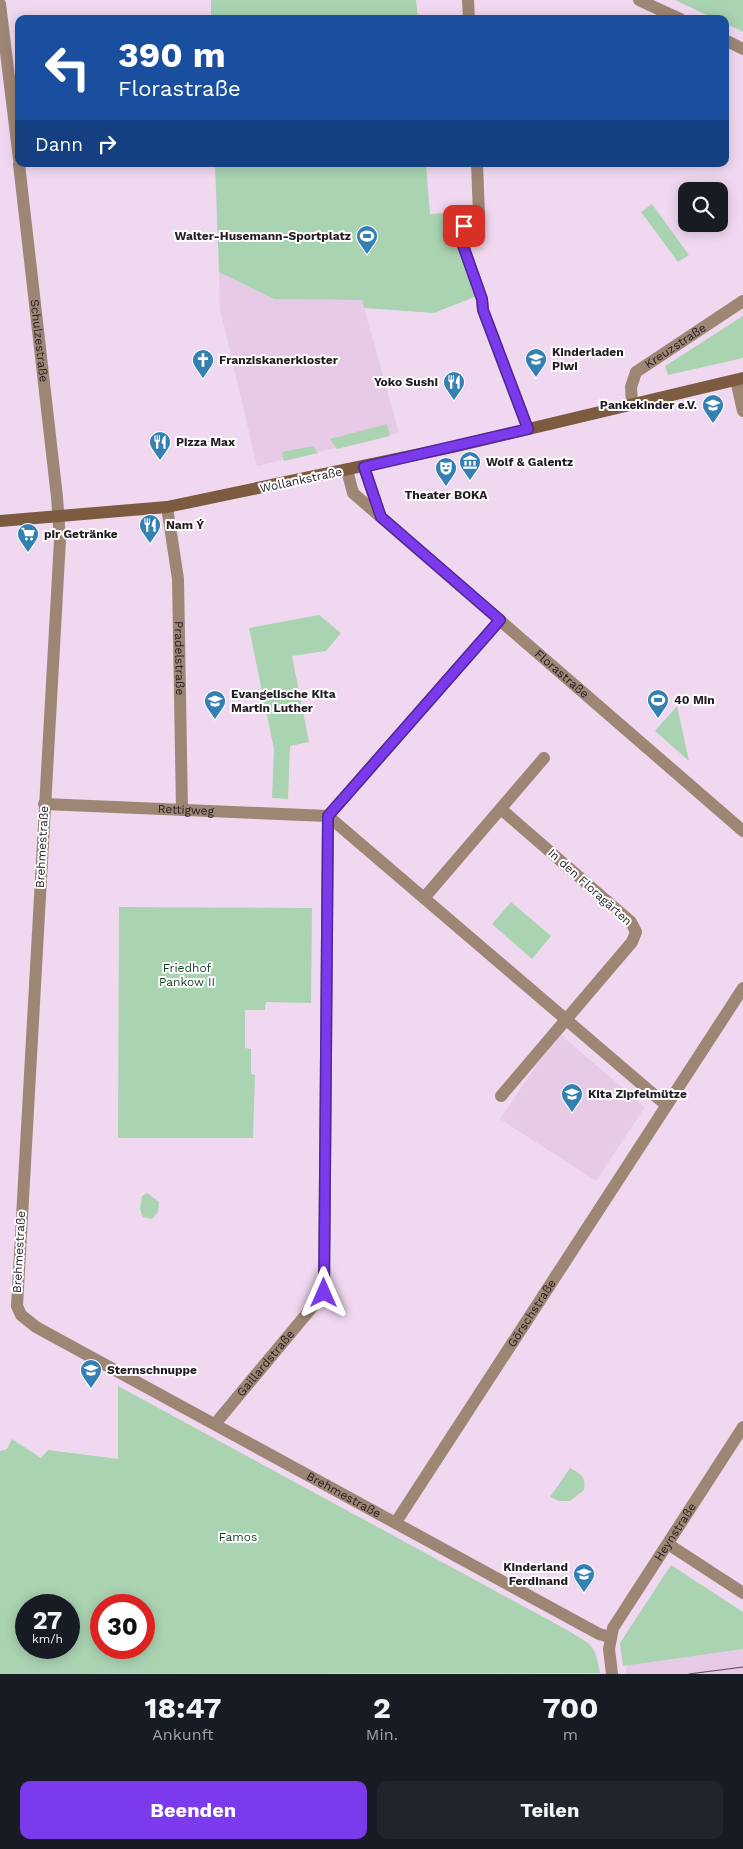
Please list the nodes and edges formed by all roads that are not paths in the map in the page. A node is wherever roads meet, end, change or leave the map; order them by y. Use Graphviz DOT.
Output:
graph roads {
  1 [pos="468,0"];
  2 [pos="639,0"];
  3 [pos="0,4"];
  4 [pos="469,15"];
  5 [pos="671,15"];
  6 [pos="729,42"];
  7 [pos="743,49"];
  8 [pos="15,126"];
  9 [pos="19,167"];
  10 [pos="477,167"];
  11 [pos="743,302"];
  12 [pos="739,379"];
  13 [pos="632,404"];
  14 [pos="743,411"];
  15 [pos="528,429"];
  16 [pos="364,467"];
  17 [pos="347,470"];
  18 [pos="167,508"];
  19 [pos="59,516"];
  20 [pos="381,517"];
  21 [pos="0,521"];
  22 [pos="500,620"];
  23 [pos="544,758"];
  24 [pos="44,804"];
  25 [pos="501,809"];
  26 [pos="182,810"];
  27 [pos="328,816"];
  28 [pos="743,831"];
  29 [pos="424,898"];
  30 [pos="743,988"];
  31 [pos="565,1019"];
  32 [pos="501,1096"];
  33 [pos="666,1105"];
  34 [pos="215,1424"];
  35 [pos="743,1427"];
  36 [pos="396,1522"];
  37 [pos="668,1544"];
  38 [pos="743,1593"];
  39 [pos="610,1637"];
  40 [pos="612,1674"];
  1 -- 4 [label="street"];
  2 -- 5 [label="street"];
  3 -- 8 [label="street"];
  6 -- 7 [label="street"];
  9 -- 19 [label="street, Schulzestraße"];
  10 -- 15 [label="street"];
  11 -- 13 [label="street, Kreuzstraße"];
  12 -- 13 [label="main road, Wollankstraße"];
  12 -- 14 [label="street"];
  13 -- 15 [label="main road, Wollankstraße"];
  15 -- 16 [label="main road, Wollankstraße"];
  16 -- 17 [label="main road, Wollankstraße"];
  16 -- 20 [label="street"];
  17 -- 18 [label="main road, Wollankstraße"];
  17 -- 20 [label="street, Florastraße"];
  18 -- 19 [label="main road, Wollankstraße"];
  18 -- 26 [label="street, Pradelstraße"];
  19 -- 21 [label="main road, Wollankstraße"];
  19 -- 24 [label="street, Brehmestraße"];
  20 -- 22 [label="street, Florastraße"];
  22 -- 27 [label="street"];
  22 -- 28 [label="street, Florastraße"];
  23 -- 25 [label="street"];
  24 -- 26 [label="street, Rettigweg"];
  24 -- 34 [label="street, Brehmestraße"];
  25 -- 29 [label="street"];
  25 -- 31 [label="street, In den Floragärten"];
  26 -- 27 [label="street, Rettigweg"];
  27 -- 29 [label="street"];
  27 -- 34 [label="street, Gaillardstraße"];
  29 -- 31 [label="street"];
  30 -- 33 [label="street, Görschstraße"];
  31 -- 32 [label="street, In den Floragärten"];
  31 -- 33 [label="street"];
  33 -- 36 [label="street, Görschstraße"];
  34 -- 36 [label="street, Brehmestraße"];
  35 -- 37 [label="street, Heynstraße"];
  36 -- 39 [label="street, Brehmestraße"];
  37 -- 38 [label="street"];
  37 -- 39 [label="street, Heynstraße"];
  39 -- 40 [label="street"];
}
